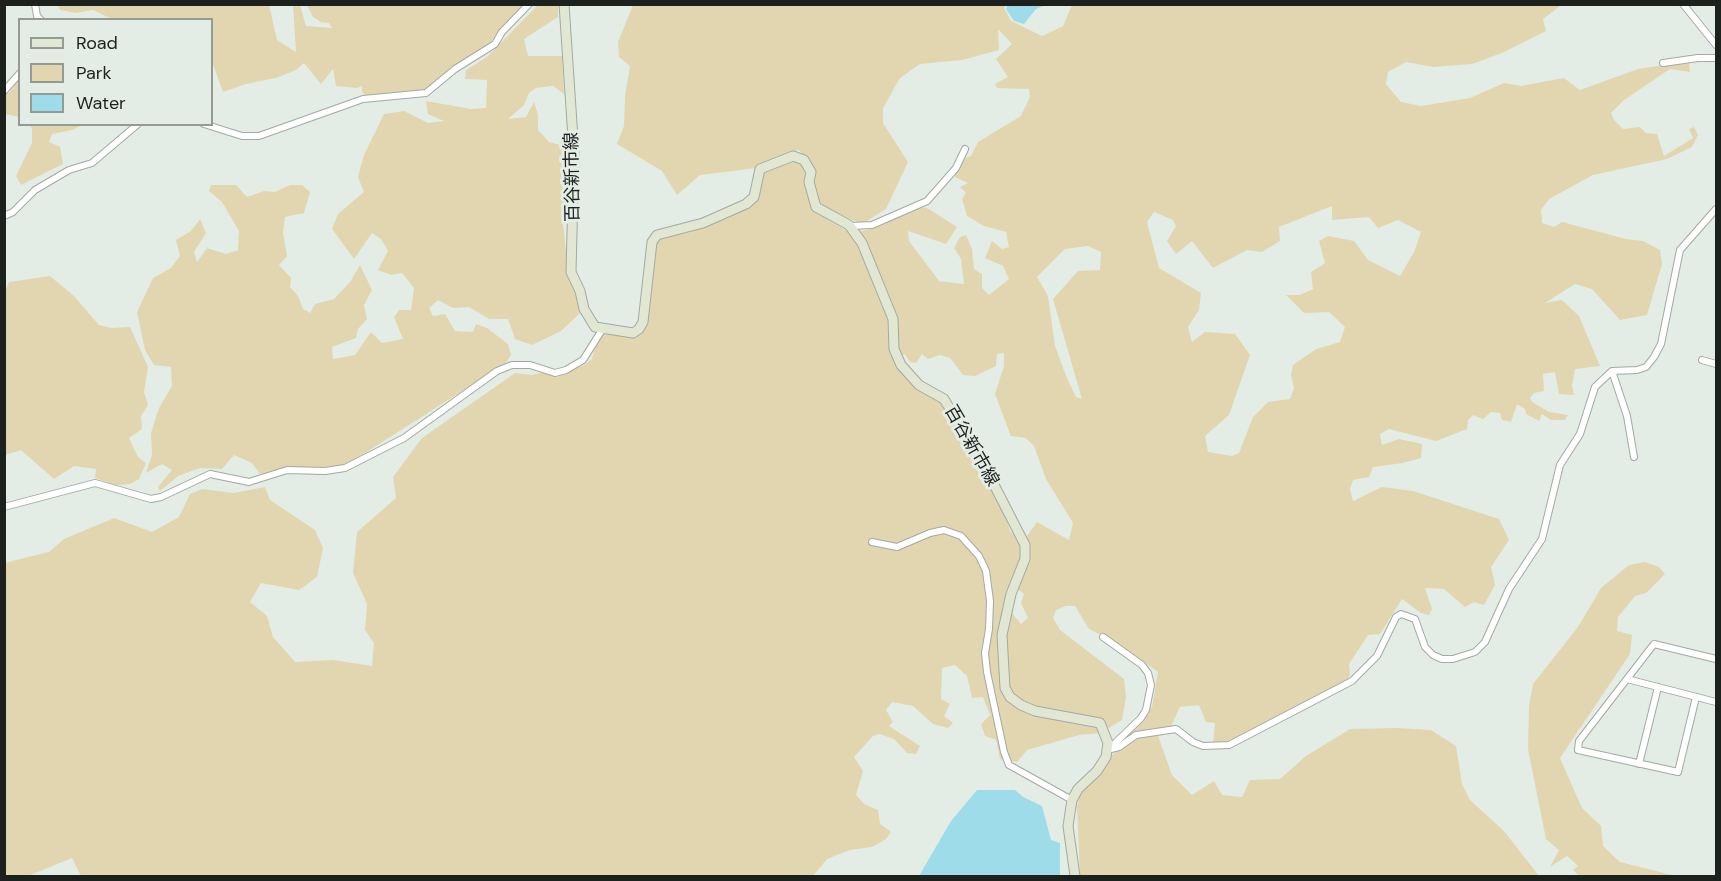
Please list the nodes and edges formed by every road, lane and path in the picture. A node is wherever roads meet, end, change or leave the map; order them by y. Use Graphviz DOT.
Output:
graph roads {
  1 [pos="529,4"];
  2 [pos="564,4"];
  3 [pos="1683,4"];
  4 [pos="1716,45"];
  5 [pos="1716,58"];
  6 [pos="1664,63"];
  7 [pos="18,75"];
  8 [pos="4,91"];
  9 [pos="136,126"];
  10 [pos="210,126"];
  11 [pos="965,149"];
  12 [pos="1716,209"];
  13 [pos="4,216"];
  14 [pos="849,225"];
  15 [pos="602,330"];
  16 [pos="1702,360"];
  17 [pos="1716,364"];
  18 [pos="1612,371"];
  19 [pos="1634,457"];
  20 [pos="4,507"];
  21 [pos="872,542"];
  22 [pos="1103,637"];
  23 [pos="1716,659"];
  24 [pos="1627,679"];
  25 [pos="1658,687"];
  26 [pos="1696,697"];
  27 [pos="1716,702"];
  28 [pos="1107,750"];
  29 [pos="1639,764"];
  30 [pos="1072,800"];
  31 [pos="1075,876"];
  1 -- 10 [label="street"];
  2 -- 15 [label="main road, 百谷新市線"];
  3 -- 4 [label="street"];
  5 -- 6 [label="street"];
  7 -- 8 [label="street"];
  9 -- 13 [label="street"];
  11 -- 14 [label="street"];
  12 -- 18 [label="street"];
  14 -- 15 [label="main road, 百谷新市線"];
  14 -- 28 [label="main road, 百谷新市線"];
  15 -- 20 [label="street"];
  16 -- 17 [label="street"];
  18 -- 19 [label="street"];
  18 -- 28 [label="street"];
  21 -- 30 [label="street"];
  22 -- 28 [label="street"];
  23 -- 24 [label="street"];
  24 -- 25 [label="street"];
  24 -- 29 [label="street"];
  25 -- 26 [label="street"];
  25 -- 29 [label="street"];
  26 -- 27 [label="street"];
  26 -- 29 [label="street"];
  28 -- 30 [label="main road"];
  30 -- 31 [label="main road"];
}
